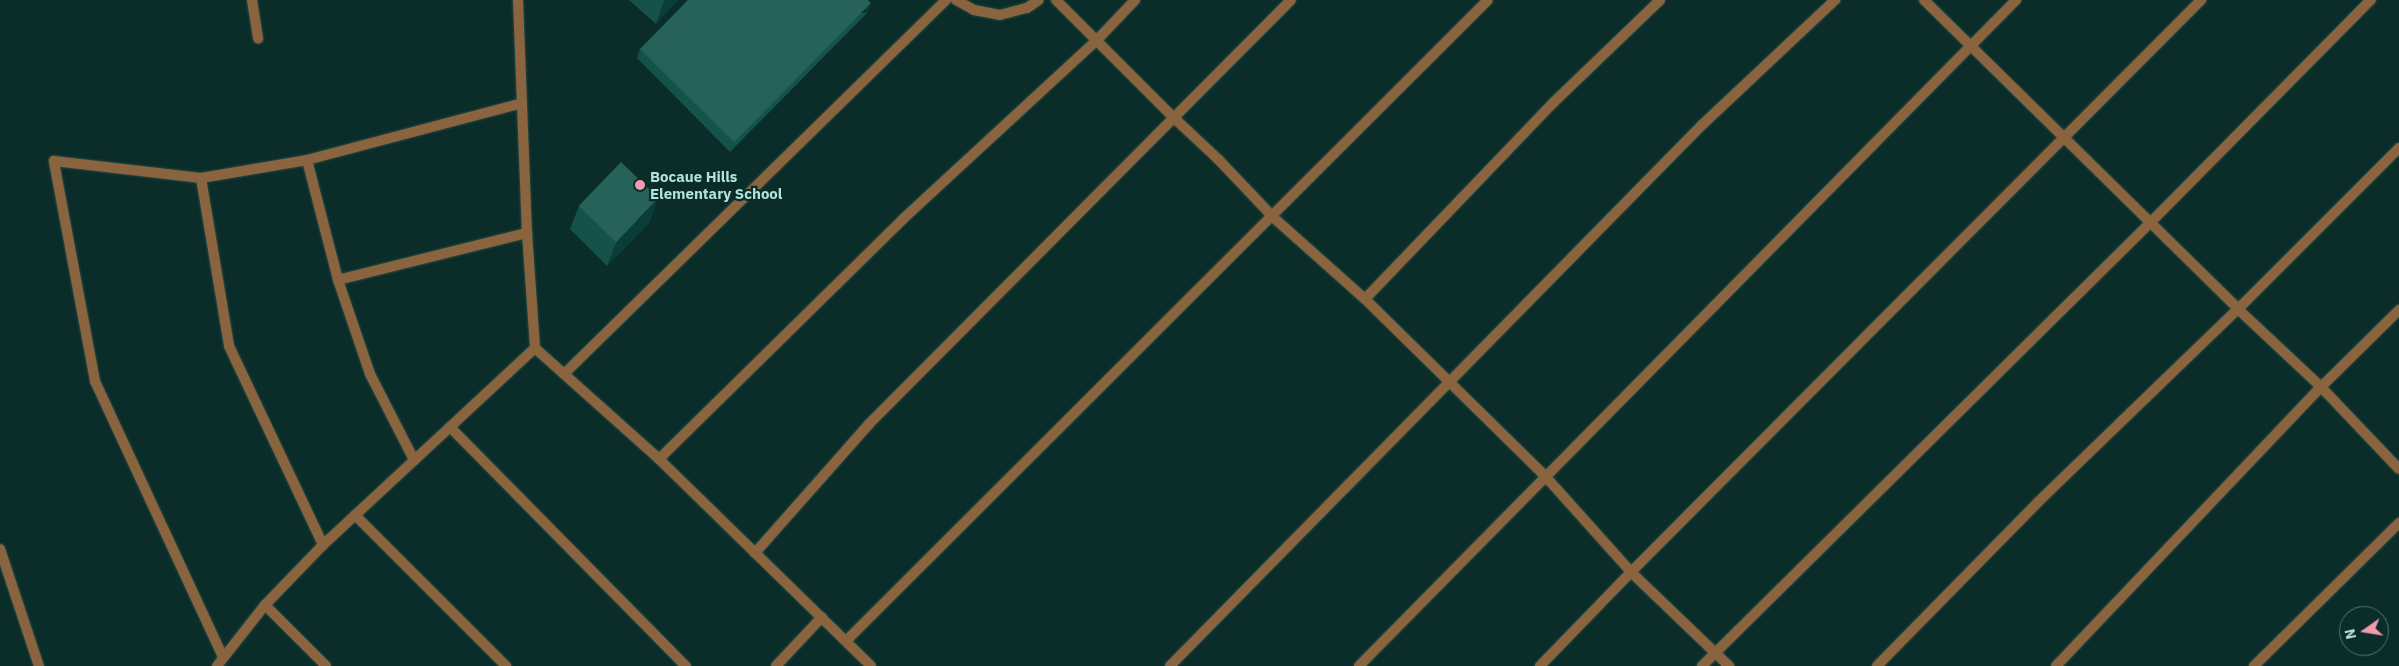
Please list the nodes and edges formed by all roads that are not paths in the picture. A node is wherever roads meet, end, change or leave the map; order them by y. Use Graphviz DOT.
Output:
graph roads {
  1 [pos="252,0"];
  2 [pos="518,0"];
  3 [pos="946,0"];
  4 [pos="956,0"];
  5 [pos="1039,0"];
  6 [pos="1056,0"];
  7 [pos="1135,0"];
  8 [pos="1291,0"];
  9 [pos="1488,0"];
  10 [pos="1660,0"];
  11 [pos="1835,0"];
  12 [pos="1924,0"];
  13 [pos="2016,0"];
  14 [pos="2201,0"];
  15 [pos="2371,0"];
  16 [pos="258,39"];
  17 [pos="1098,39"];
  18 [pos="1969,46"];
  19 [pos="522,103"];
  20 [pos="1173,117"];
  21 [pos="2064,136"];
  22 [pos="2399,148"];
  23 [pos="307,160"];
  24 [pos="201,178"];
  25 [pos="1273,217"];
  26 [pos="2150,223"];
  27 [pos="527,233"];
  28 [pos="338,280"];
  29 [pos="1364,299"];
  30 [pos="2238,309"];
  31 [pos="2399,310"];
  32 [pos="535,348"];
  33 [pos="564,374"];
  34 [pos="1448,383"];
  35 [pos="2321,386"];
  36 [pos="450,427"];
  37 [pos="659,459"];
  38 [pos="414,460"];
  39 [pos="2399,469"];
  40 [pos="1545,476"];
  41 [pos="355,515"];
  42 [pos="2399,523"];
  43 [pos="323,544"];
  44 [pos="0,549"];
  45 [pos="755,553"];
  46 [pos="1631,572"];
  47 [pos="265,605"];
  48 [pos="822,617"];
  49 [pos="846,642"];
  50 [pos="1716,652"];
  51 [pos="220,662"];
  52 [pos="39,666"];
  53 [pos="326,666"];
  54 [pos="506,666"];
  55 [pos="686,666"];
  56 [pos="776,666"];
  57 [pos="871,666"];
  58 [pos="1170,666"];
  59 [pos="1359,666"];
  60 [pos="1540,666"];
  61 [pos="1702,666"];
  62 [pos="1729,666"];
  63 [pos="1877,666"];
  64 [pos="2056,666"];
  65 [pos="2254,666"];
  1 -- 16 [label="street"];
  2 -- 19 [label="street"];
  3 -- 33 [label="street"];
  4 -- 5 [label="street"];
  6 -- 17 [label="street"];
  7 -- 17 [label="street"];
  8 -- 20 [label="street"];
  9 -- 25 [label="street"];
  10 -- 29 [label="street"];
  11 -- 34 [label="street"];
  12 -- 18 [label="street"];
  13 -- 18 [label="street"];
  14 -- 21 [label="street"];
  15 -- 26 [label="street"];
  17 -- 20 [label="street"];
  17 -- 37 [label="street"];
  18 -- 21 [label="street"];
  18 -- 40 [label="street"];
  19 -- 23 [label="street"];
  19 -- 27 [label="street"];
  20 -- 25 [label="street"];
  20 -- 45 [label="street"];
  21 -- 26 [label="street"];
  21 -- 46 [label="street"];
  22 -- 30 [label="street"];
  23 -- 24 [label="street"];
  23 -- 28 [label="street"];
  24 -- 43 [label="street"];
  24 -- 51 [label="street"];
  25 -- 29 [label="street"];
  25 -- 49 [label="street"];
  26 -- 30 [label="street"];
  26 -- 50 [label="street"];
  27 -- 28 [label="street"];
  27 -- 32 [label="street"];
  28 -- 38 [label="street"];
  29 -- 34 [label="street"];
  30 -- 35 [label="street"];
  30 -- 63 [label="street"];
  31 -- 35 [label="street"];
  32 -- 33 [label="street"];
  32 -- 36 [label="street"];
  33 -- 37 [label="street"];
  34 -- 40 [label="street"];
  34 -- 58 [label="street"];
  35 -- 39 [label="street"];
  35 -- 64 [label="street"];
  36 -- 38 [label="street"];
  36 -- 55 [label="street"];
  37 -- 45 [label="street"];
  38 -- 41 [label="street"];
  40 -- 46 [label="street"];
  40 -- 59 [label="street"];
  41 -- 43 [label="street"];
  41 -- 54 [label="street"];
  42 -- 65 [label="street"];
  43 -- 47 [label="street"];
  44 -- 52 [label="street"];
  45 -- 48 [label="street"];
  46 -- 50 [label="street"];
  46 -- 60 [label="street"];
  47 -- 51 [label="street"];
  47 -- 53 [label="street"];
  48 -- 49 [label="street"];
  48 -- 56 [label="street"];
  49 -- 57 [label="street"];
  50 -- 61 [label="street"];
  50 -- 62 [label="street"];
}
